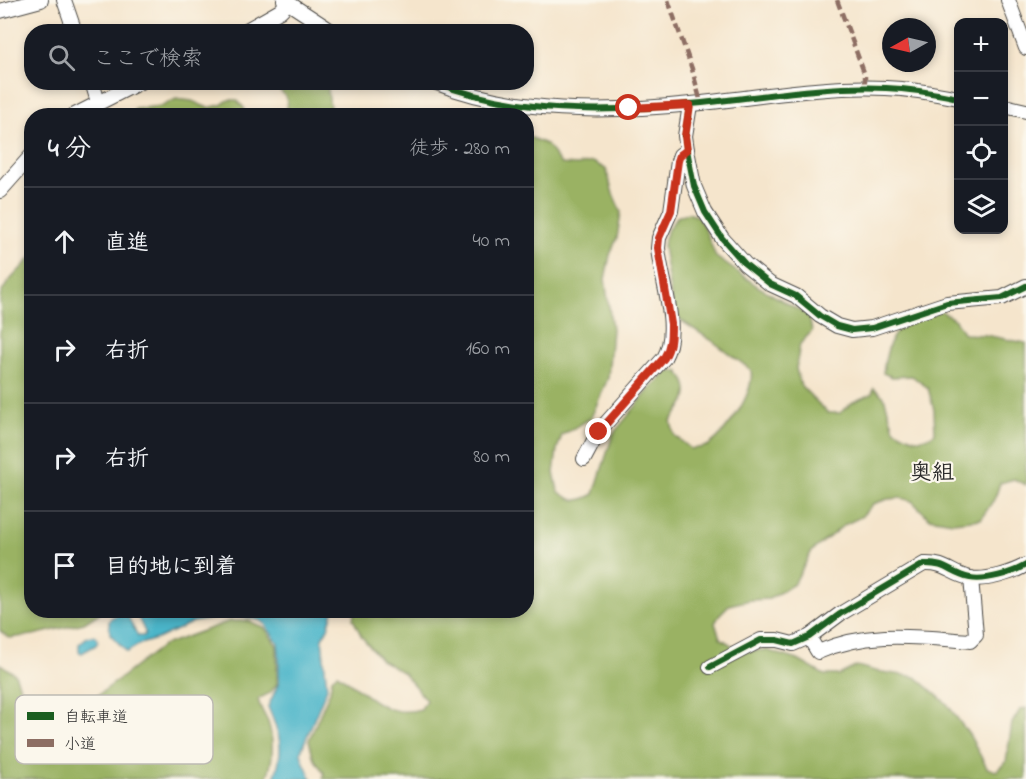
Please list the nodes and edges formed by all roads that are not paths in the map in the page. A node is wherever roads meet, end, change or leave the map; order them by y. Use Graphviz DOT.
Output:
graph roads {
  1 [pos="40,0"];
  2 [pos="64,0"];
  3 [pos="1008,0"];
  4 [pos="286,2"];
  5 [pos="0,11"];
  6 [pos="72,24"];
  7 [pos="257,24"];
  8 [pos="320,24"];
  9 [pos="1026,48"];
  10 [pos="94,90"];
  11 [pos="123,90"];
  12 [pos="462,90"];
  13 [pos="954,97"];
  14 [pos="98,102"];
  15 [pos="690,105"];
  16 [pos="1008,107"];
  17 [pos="87,108"];
  18 [pos="1026,111"];
  19 [pos="687,150"];
  20 [pos="24,164"];
  21 [pos="0,191"];
  22 [pos="1026,286"];
  23 [pos="584,459"];
  24 [pos="1026,565"];
  25 [pos="971,578"];
  26 [pos="809,637"];
  27 [pos="710,667"];
  1 -- 5 [label="street"];
  2 -- 6 [label="street"];
  3 -- 9 [label="street"];
  4 -- 7 [label="street"];
  4 -- 8 [label="street"];
  10 -- 14 [label="street"];
  11 -- 14 [label="street"];
  12 -- 15 [label="street"];
  13 -- 15 [label="street"];
  14 -- 17 [label="street"];
  15 -- 19 [label="street"];
  16 -- 18 [label="street"];
  19 -- 22 [label="street"];
  19 -- 23 [label="street"];
  20 -- 21 [label="street"];
  24 -- 25 [label="street"];
  25 -- 26 [label="street"];
  25 -- 26 [label="street"];
  26 -- 27 [label="street"];
}
